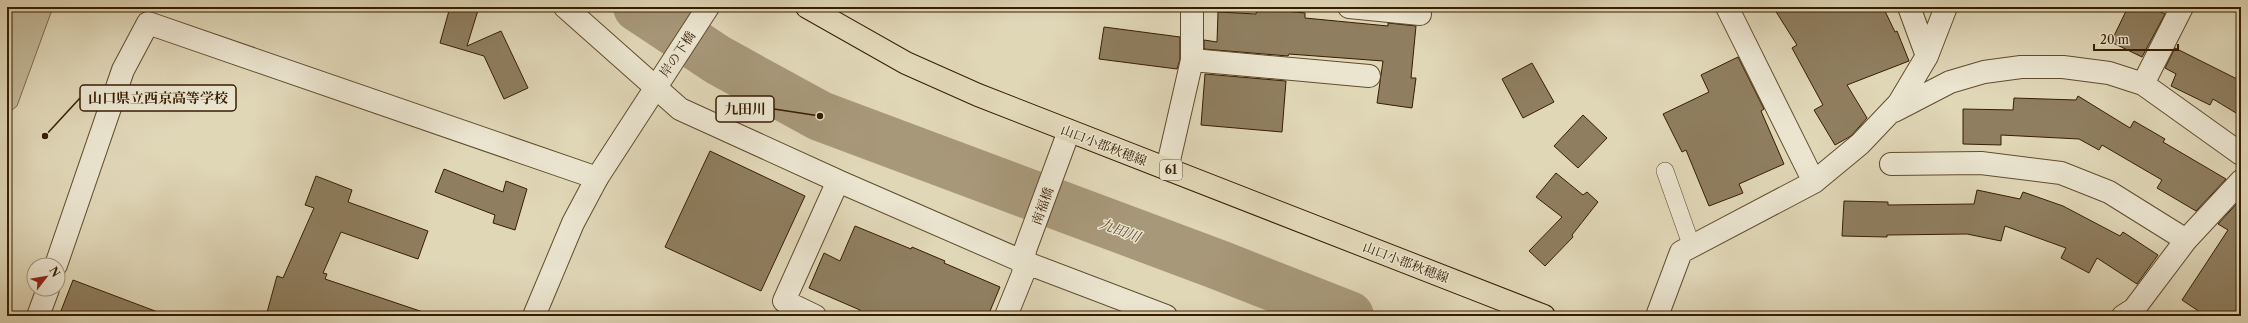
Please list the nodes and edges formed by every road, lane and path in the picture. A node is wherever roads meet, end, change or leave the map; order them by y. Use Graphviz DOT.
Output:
graph roads {
  1 [pos="565,7"];
  2 [pos="708,7"];
  3 [pos="807,7"];
  4 [pos="1192,7"];
  5 [pos="1349,7"];
  6 [pos="1727,7"];
  7 [pos="1910,7"];
  8 [pos="1946,7"];
  9 [pos="2182,7"];
  10 [pos="1420,14"];
  11 [pos="1927,56"];
  12 [pos="1192,60"];
  13 [pos="1370,76"];
  14 [pos="2143,84"];
  15 [pos="656,85"];
  16 [pos="1889,113"];
  17 [pos="1069,131"];
  18 [pos="2241,154"];
  19 [pos="1891,164"];
  20 [pos="1167,169"];
  21 [pos="1665,171"];
  22 [pos="597,178"];
  23 [pos="2241,180"];
  24 [pos="838,181"];
  25 [pos="1814,182"];
  26 [pos="2186,240"];
  27 [pos="1692,247"];
  28 [pos="1024,256"];
  29 [pos="59,257"];
  30 [pos="45,297"];
  31 [pos="38,316"];
  32 [pos="534,316"];
  33 [pos="815,316"];
  34 [pos="1006,316"];
  35 [pos="1166,316"];
  36 [pos="1544,316"];
  37 [pos="1657,316"];
  38 [pos="2123,316"];
  1 -- 15 [label="street"];
  2 -- 15 [label="street, 岸の下橋"];
  3 -- 17 [label="main road, 山口小郡秋穂線 / 61"];
  4 -- 12 [label="street"];
  5 -- 10 [label="street"];
  6 -- 25 [label="street"];
  7 -- 11 [label="street"];
  8 -- 11 [label="street"];
  9 -- 14 [label="street"];
  11 -- 16 [label="street"];
  12 -- 13 [label="street"];
  12 -- 20 [label="street"];
  14 -- 16 [label="street"];
  14 -- 18 [label="street"];
  15 -- 22 [label="street, 岸の下橋"];
  15 -- 24 [label="street"];
  16 -- 25 [label="street"];
  17 -- 20 [label="main road, 山口小郡秋穂線 / 61"];
  17 -- 28 [label="street, 南福橋"];
  19 -- 26 [label="street"];
  20 -- 36 [label="main road, 山口小郡秋穂線 / 61"];
  21 -- 27 [label="lane"];
  22 -- 29 [label="street"];
  22 -- 32 [label="street, 岸の下橋"];
  23 -- 26 [label="street"];
  24 -- 28 [label="street"];
  24 -- 33 [label="street"];
  25 -- 27 [label="street"];
  26 -- 38 [label="street"];
  27 -- 37 [label="street"];
  28 -- 34 [label="street, 南福橋"];
  28 -- 35 [label="street"];
  30 -- 31 [label="street"];
}
